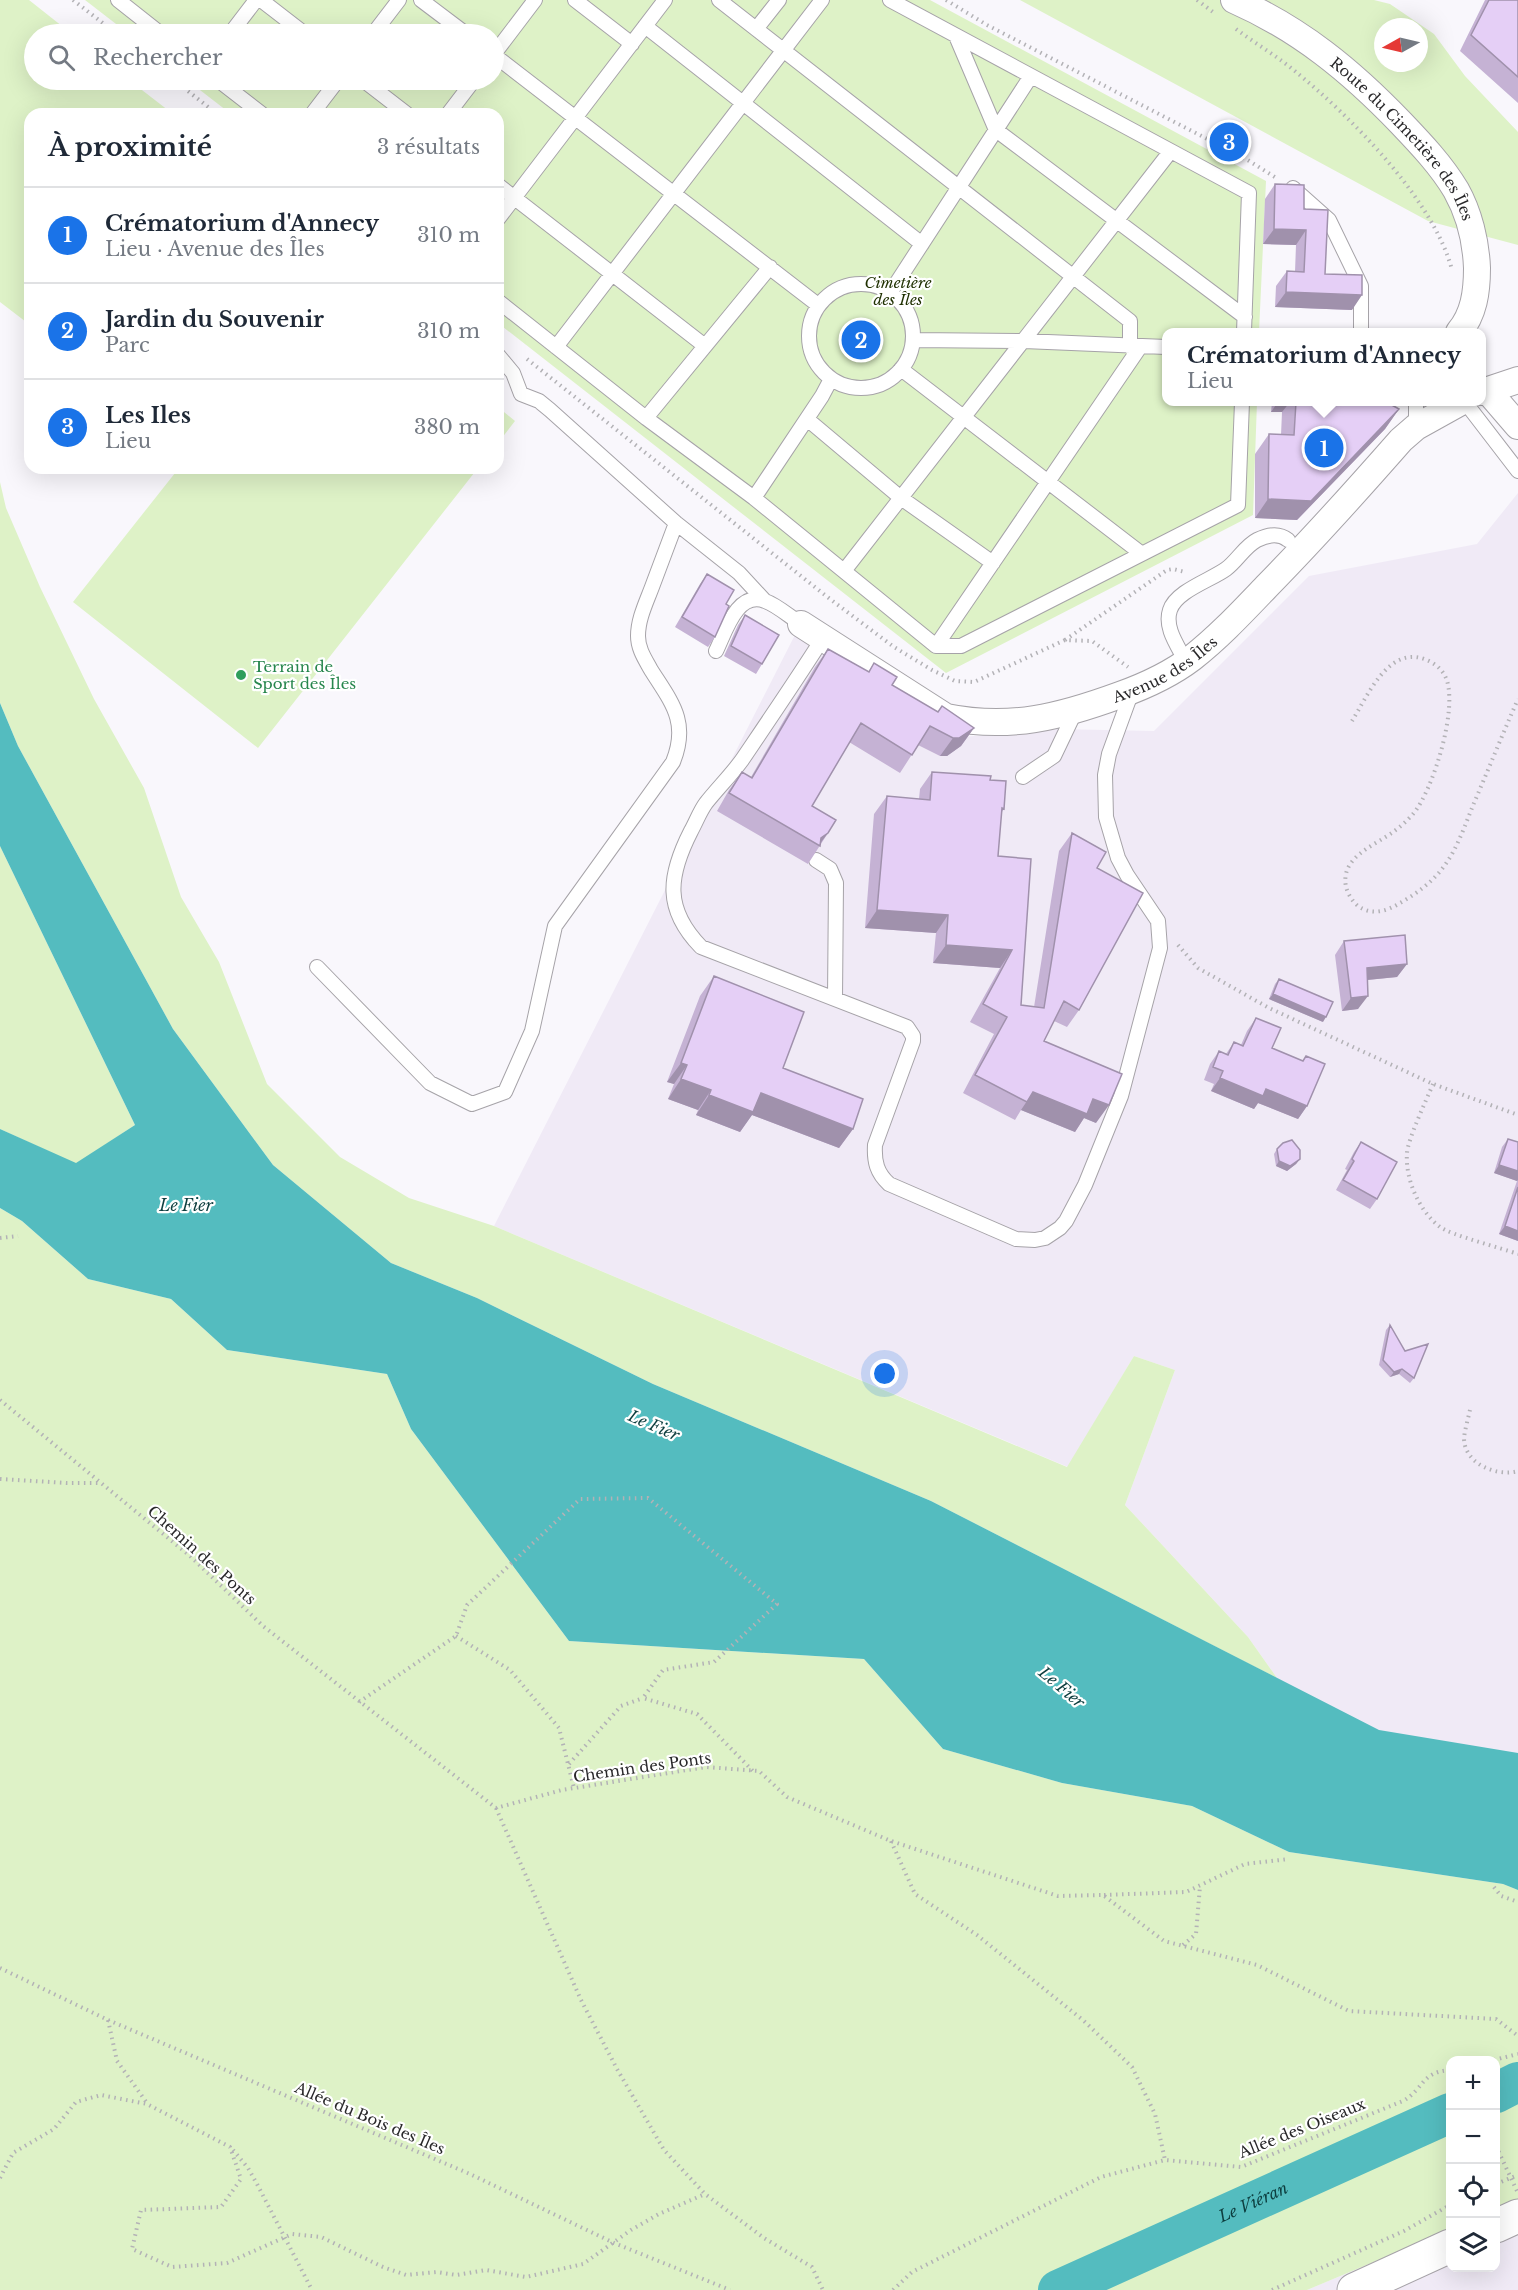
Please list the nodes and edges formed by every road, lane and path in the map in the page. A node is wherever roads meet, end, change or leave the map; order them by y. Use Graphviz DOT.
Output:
graph roads {
  1 [pos="73,0"];
  2 [pos="118,0"];
  3 [pos="256,0"];
  4 [pos="261,0"];
  5 [pos="399,0"];
  6 [pos="421,0"];
  7 [pos="535,0"];
  8 [pos="575,0"];
  9 [pos="665,0"];
  10 [pos="719,0"];
  11 [pos="779,0"];
  12 [pos="822,0"];
  13 [pos="890,0"];
  14 [pos="946,0"];
  15 [pos="1197,0"];
  16 [pos="736,5"];
  17 [pos="1225,7"];
  18 [pos="104,24"];
  19 [pos="149,24"];
  20 [pos="238,24"];
  21 [pos="292,24"];
  22 [pos="381,24"];
  23 [pos="453,24"];
  24 [pos="645,26"];
  25 [pos="1234,27"];
  26 [pos="756,29"];
  27 [pos="956,36"];
  28 [pos="504,42"];
  29 [pos="632,44"];
  30 [pos="784,50"];
  31 [pos="504,63"];
  32 [pos="1031,76"];
  33 [pos="187,90"];
  34 [pos="231,90"];
  35 [pos="330,90"];
  36 [pos="376,90"];
  37 [pos="466,90"];
  38 [pos="743,103"];
  39 [pos="209,108"];
  40 [pos="254,108"];
  41 [pos="317,108"];
  42 [pos="399,108"];
  43 [pos="453,108"];
  44 [pos="575,118"];
  45 [pos="996,130"];
  46 [pos="1170,152"];
  47 [pos="959,187"];
  48 [pos="1293,188"];
  49 [pos="504,190"];
  50 [pos="674,194"];
  51 [pos="514,198"];
  52 [pos="504,211"];
  53 [pos="1117,221"];
  54 [pos="922,244"];
  55 [pos="770,267"];
  56 [pos="612,274"];
  57 [pos="1453,275"];
  58 [pos="1074,276"];
  59 [pos="890,293"];
  60 [pos="818,305"];
  61 [pos="504,306"];
  62 [pos="1245,317"];
  63 [pos="1244,328"];
  64 [pos="1361,328"];
  65 [pos="1463,328"];
  66 [pos="913,340"];
  67 [pos="1024,341"];
  68 [pos="705,346"];
  69 [pos="556,347"];
  70 [pos="1135,347"];
  71 [pos="1162,347"];
  72 [pos="504,362"];
  73 [pos="901,369"];
  74 [pos="831,379"];
  75 [pos="1518,380"];
  76 [pos="1486,391"];
  77 [pos="1486,405"];
  78 [pos="1242,406"];
  79 [pos="1416,406"];
  80 [pos="1455,406"];
  81 [pos="1479,406"];
  82 [pos="646,418"];
  83 [pos="963,418"];
  84 [pos="807,419"];
  85 [pos="1518,426"];
  86 [pos="1416,427"];
  87 [pos="1518,471"];
  88 [pos="1048,482"];
  89 [pos="754,498"];
  90 [pos="902,498"];
  91 [pos="676,523"];
  92 [pos="1288,540"];
  93 [pos="1142,554"];
  94 [pos="993,563"];
  95 [pos="844,572"];
  96 [pos="1196,587"];
  97 [pos="764,600"];
  98 [pos="801,624"];
  99 [pos="823,638"];
  100 [pos="1065,640"];
  101 [pos="936,646"];
  102 [pos="716,651"];
  103 [pos="1186,662"];
  104 [pos="1132,691"];
  105 [pos="1518,699"];
  106 [pos="1075,712"];
  107 [pos="1352,721"];
  108 [pos="1023,777"];
  109 [pos="816,860"];
  110 [pos="1158,921"];
  111 [pos="317,967"];
  112 [pos="835,998"];
  113 [pos="1432,1084"];
  114 [pos="1518,1115"];
  115 [pos="18,1236"];
  116 [pos="0,1238"];
  117 [pos="1518,1254"];
  118 [pos="0,1400"];
  119 [pos="1470,1410"];
  120 [pos="1518,1471"];
  121 [pos="0,1479"];
  122 [pos="101,1483"];
  123 [pos="456,1636"];
  124 [pos="643,1698"];
  125 [pos="359,1702"];
  126 [pos="568,1765"];
  127 [pos="753,1771"];
  128 [pos="574,1788"];
  129 [pos="495,1808"];
  130 [pos="891,1841"];
  131 [pos="1289,1859"];
  132 [pos="1200,1885"];
  133 [pos="1494,1887"];
  134 [pos="1103,1895"];
  135 [pos="1518,1902"];
  136 [pos="1183,1946"];
  137 [pos="0,1968"];
  138 [pos="108,2020"];
  139 [pos="1518,2036"];
  140 [pos="1518,2054"];
  141 [pos="1500,2059"];
  142 [pos="1446,2070"];
  143 [pos="147,2104"];
  144 [pos="230,2147"];
  145 [pos="1500,2155"];
  146 [pos="1165,2160"];
  147 [pos="1518,2175"];
  148 [pos="1510,2177"];
  149 [pos="0,2178"];
  150 [pos="1500,2182"];
  151 [pos="1518,2192"];
  152 [pos="705,2194"];
  153 [pos="1446,2207"];
  154 [pos="1518,2216"];
  155 [pos="1500,2224"];
  156 [pos="285,2237"];
  157 [pos="614,2242"];
  158 [pos="1446,2248"];
  159 [pos="312,2290"];
  160 [pos="730,2290"];
  161 [pos="823,2290"];
  162 [pos="893,2290"];
  163 [pos="1272,2290"];
  164 [pos="1354,2290"];
  1 -- 18 [label="path"];
  2 -- 19 [label="lane"];
  3 -- 20 [label="lane"];
  4 -- 21 [label="lane"];
  5 -- 22 [label="lane"];
  6 -- 23 [label="lane"];
  7 -- 28 [label="lane"];
  8 -- 29 [label="lane"];
  9 -- 24 [label="lane"];
  10 -- 16 [label="lane"];
  11 -- 26 [label="lane"];
  12 -- 30 [label="lane"];
  13 -- 27 [label="lane"];
  14 -- 48 [label="path"];
  15 -- 17 [label="path"];
  16 -- 26 [label="lane"];
  17 -- 65 [label="street, Route du Cimetière des Îles"];
  24 -- 29 [label="lane"];
  24 -- 38 [label="lane"];
  25 -- 57 [label="path"];
  26 -- 30 [label="lane"];
  27 -- 32 [label="lane"];
  27 -- 45 [label="lane"];
  29 -- 44 [label="lane"];
  30 -- 38 [label="lane"];
  30 -- 47 [label="lane"];
  31 -- 44 [label="lane"];
  32 -- 45 [label="lane"];
  32 -- 46 [label="lane"];
  33 -- 39 [label="path"];
  34 -- 40 [label="lane"];
  35 -- 41 [label="lane"];
  36 -- 42 [label="lane"];
  37 -- 43 [label="lane"];
  38 -- 50 [label="lane"];
  38 -- 54 [label="lane"];
  44 -- 50 [label="lane"];
  44 -- 51 [label="lane"];
  45 -- 47 [label="lane"];
  45 -- 53 [label="lane"];
  46 -- 53 [label="lane"];
  46 -- 62 [label="lane"];
  47 -- 54 [label="lane"];
  47 -- 58 [label="lane"];
  48 -- 64 [label="lane"];
  49 -- 51 [label="lane"];
  50 -- 55 [label="lane"];
  50 -- 56 [label="lane"];
  51 -- 52 [label="lane"];
  51 -- 56 [label="lane"];
  53 -- 58 [label="lane"];
  53 -- 62 [label="lane"];
  54 -- 59 [label="lane"];
  55 -- 60 [label="lane"];
  55 -- 68 [label="lane"];
  56 -- 68 [label="lane"];
  56 -- 69 [label="lane"];
  58 -- 67 [label="lane"];
  58 -- 70 [label="lane"];
  59 -- 60 [label="lane"];
  59 -- 66 [label="lane"];
  60 -- 74 [label="lane"];
  61 -- 69 [label="lane"];
  62 -- 63 [label="lane"];
  66 -- 67 [label="lane"];
  66 -- 73 [label="lane"];
  67 -- 70 [label="lane"];
  67 -- 83 [label="lane"];
  68 -- 82 [label="lane"];
  69 -- 82 [label="lane"];
  70 -- 71 [label="lane"];
  70 -- 88 [label="lane"];
  72 -- 91 [label="lane"];
  73 -- 74 [label="lane"];
  73 -- 83 [label="lane"];
  74 -- 84 [label="lane"];
  75 -- 76 [label="street, Avenue des Îles"];
  77 -- 85 [label="street"];
  78 -- 93 [label="lane"];
  79 -- 86 [label="lane"];
  80 -- 86 [label="street, Avenue des Îles"];
  81 -- 87 [label="lane"];
  82 -- 89 [label="lane"];
  83 -- 88 [label="lane"];
  83 -- 90 [label="lane"];
  84 -- 89 [label="lane"];
  84 -- 90 [label="lane"];
  86 -- 103 [label="street, Avenue des Îles"];
  88 -- 93 [label="lane"];
  88 -- 94 [label="lane"];
  89 -- 95 [label="lane"];
  90 -- 94 [label="lane"];
  90 -- 95 [label="lane"];
  91 -- 97 [label="lane"];
  91 -- 111 [label="lane"];
  92 -- 96 [label="lane"];
  93 -- 101 [label="lane"];
  94 -- 101 [label="lane"];
  95 -- 101 [label="lane"];
  96 -- 100 [label="path"];
  96 -- 103 [label="lane"];
  97 -- 98 [label="lane"];
  97 -- 102 [label="lane"];
  98 -- 99 [label="street, Avenue des Îles"];
  99 -- 106 [label="street, Avenue des Îles"];
  99 -- 112 [label="lane"];
  103 -- 104 [label="street, Avenue des Îles"];
  104 -- 106 [label="street, Avenue des Îles"];
  104 -- 110 [label="lane"];
  105 -- 107 [label="path"];
  106 -- 108 [label="lane"];
  109 -- 112 [label="lane"];
  110 -- 112 [label="lane"];
  110 -- 113 [label="path"];
  113 -- 114 [label="path"];
  113 -- 117 [label="path"];
  115 -- 116 [label="path"];
  118 -- 122 [label="path, Chemin des Ponts"];
  119 -- 120 [label="path"];
  121 -- 122 [label="path"];
  122 -- 125 [label="path, Chemin des Ponts"];
  123 -- 124 [label="path"];
  123 -- 125 [label="path"];
  123 -- 126 [label="path"];
  124 -- 126 [label="path"];
  124 -- 127 [label="path"];
  125 -- 129 [label="path, Chemin des Ponts"];
  126 -- 128 [label="path"];
  127 -- 128 [label="path, Chemin des Ponts"];
  127 -- 130 [label="path, Chemin des Ponts"];
  128 -- 129 [label="path, Chemin des Ponts"];
  129 -- 152 [label="path"];
  130 -- 134 [label="path, Chemin des Ponts"];
  130 -- 146 [label="path"];
  131 -- 132 [label="path, Chemin des Ponts"];
  132 -- 134 [label="path, Chemin des Ponts"];
  132 -- 136 [label="path"];
  133 -- 135 [label="path"];
  134 -- 136 [label="path"];
  136 -- 139 [label="path"];
  137 -- 138 [label="path, Allée du Bois des Îles"];
  138 -- 143 [label="path"];
  138 -- 157 [label="path, Allée du Bois des Îles"];
  140 -- 141 [label="path"];
  142 -- 146 [label="path, Allée des Oiseaux"];
  143 -- 144 [label="path"];
  143 -- 149 [label="path"];
  144 -- 156 [label="path"];
  144 -- 156 [label="path"];
  145 -- 148 [label="path"];
  146 -- 162 [label="path, Allée des Oiseaux"];
  147 -- 148 [label="path"];
  148 -- 150 [label="path"];
  148 -- 151 [label="path"];
  152 -- 157 [label="path"];
  152 -- 161 [label="path"];
  153 -- 163 [label="path"];
  154 -- 155 [label="street"];
  156 -- 157 [label="path"];
  156 -- 159 [label="path"];
  157 -- 160 [label="path, Allée du Bois des Îles"];
  158 -- 164 [label="street"];
}
